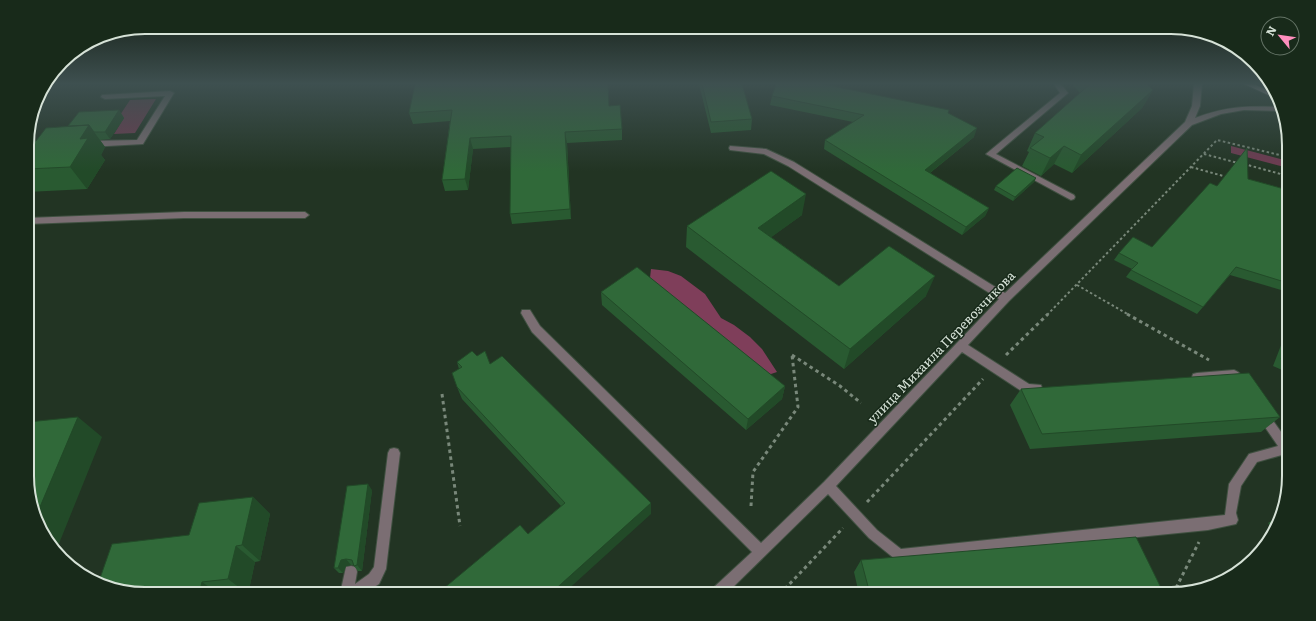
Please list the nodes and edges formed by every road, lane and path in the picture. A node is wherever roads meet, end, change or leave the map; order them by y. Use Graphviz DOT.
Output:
graph roads {
  1 [pos="158,113"];
  2 [pos="1040,113"];
  3 [pos="1193,113"];
  4 [pos="1216,113"];
  5 [pos="1189,122"];
  6 [pos="80,145"];
  7 [pos="733,148"];
  8 [pos="1203,154"];
  9 [pos="1282,156"];
  10 [pos="1191,167"];
  11 [pos="1282,174"];
  12 [pos="1228,177"];
  13 [pos="1071,197"];
  14 [pos="305,215"];
  15 [pos="34,221"];
  16 [pos="1077,285"];
  17 [pos="1006,298"];
  18 [pos="526,313"];
  19 [pos="962,346"];
  20 [pos="993,368"];
  21 [pos="1234,374"];
  22 [pos="1186,377"];
  23 [pos="1051,388"];
  24 [pos="1247,392"];
  25 [pos="442,394"];
  26 [pos="861,403"];
  27 [pos="1256,405"];
  28 [pos="1282,440"];
  29 [pos="1282,450"];
  30 [pos="394,453"];
  31 [pos="828,486"];
  32 [pos="751,506"];
  33 [pos="855,515"];
  34 [pos="1208,524"];
  35 [pos="460,526"];
  36 [pos="760,552"];
  37 [pos="350,572"];
  38 [pos="348,587"];
  39 [pos="362,587"];
  40 [pos="724,587"];
  41 [pos="787,587"];
  42 [pos="1176,587"];
  1 -- 6 [label="street"];
  2 -- 13 [label="street"];
  3 -- 5 [label="street"];
  4 -- 5 [label="street"];
  5 -- 17 [label="street, улица Михаила Перевозчикова"];
  7 -- 17 [label="street"];
  8 -- 9 [label="path"];
  8 -- 10 [label="path"];
  8 -- 11 [label="path"];
  10 -- 12 [label="path"];
  10 -- 16 [label="path"];
  14 -- 15 [label="street"];
  16 -- 20 [label="path"];
  16 -- 21 [label="path"];
  17 -- 19 [label="street, улица Михаила Перевозчикова"];
  18 -- 36 [label="street"];
  19 -- 20 [label="street"];
  19 -- 31 [label="street, улица Михаила Перевозчикова"];
  20 -- 23 [label="street"];
  20 -- 33 [label="path"];
  21 -- 22 [label="street"];
  21 -- 24 [label="street"];
  25 -- 35 [label="path"];
  26 -- 32 [label="path"];
  27 -- 28 [label="street"];
  29 -- 34 [label="street"];
  30 -- 39 [label="street"];
  31 -- 33 [label="street"];
  31 -- 36 [label="street, улица Михаила Перевозчикова"];
  33 -- 34 [label="street"];
  33 -- 41 [label="path"];
  34 -- 42 [label="path"];
  36 -- 40 [label="street, улица Михаила Перевозчикова"];
  37 -- 38 [label="street"];
}
